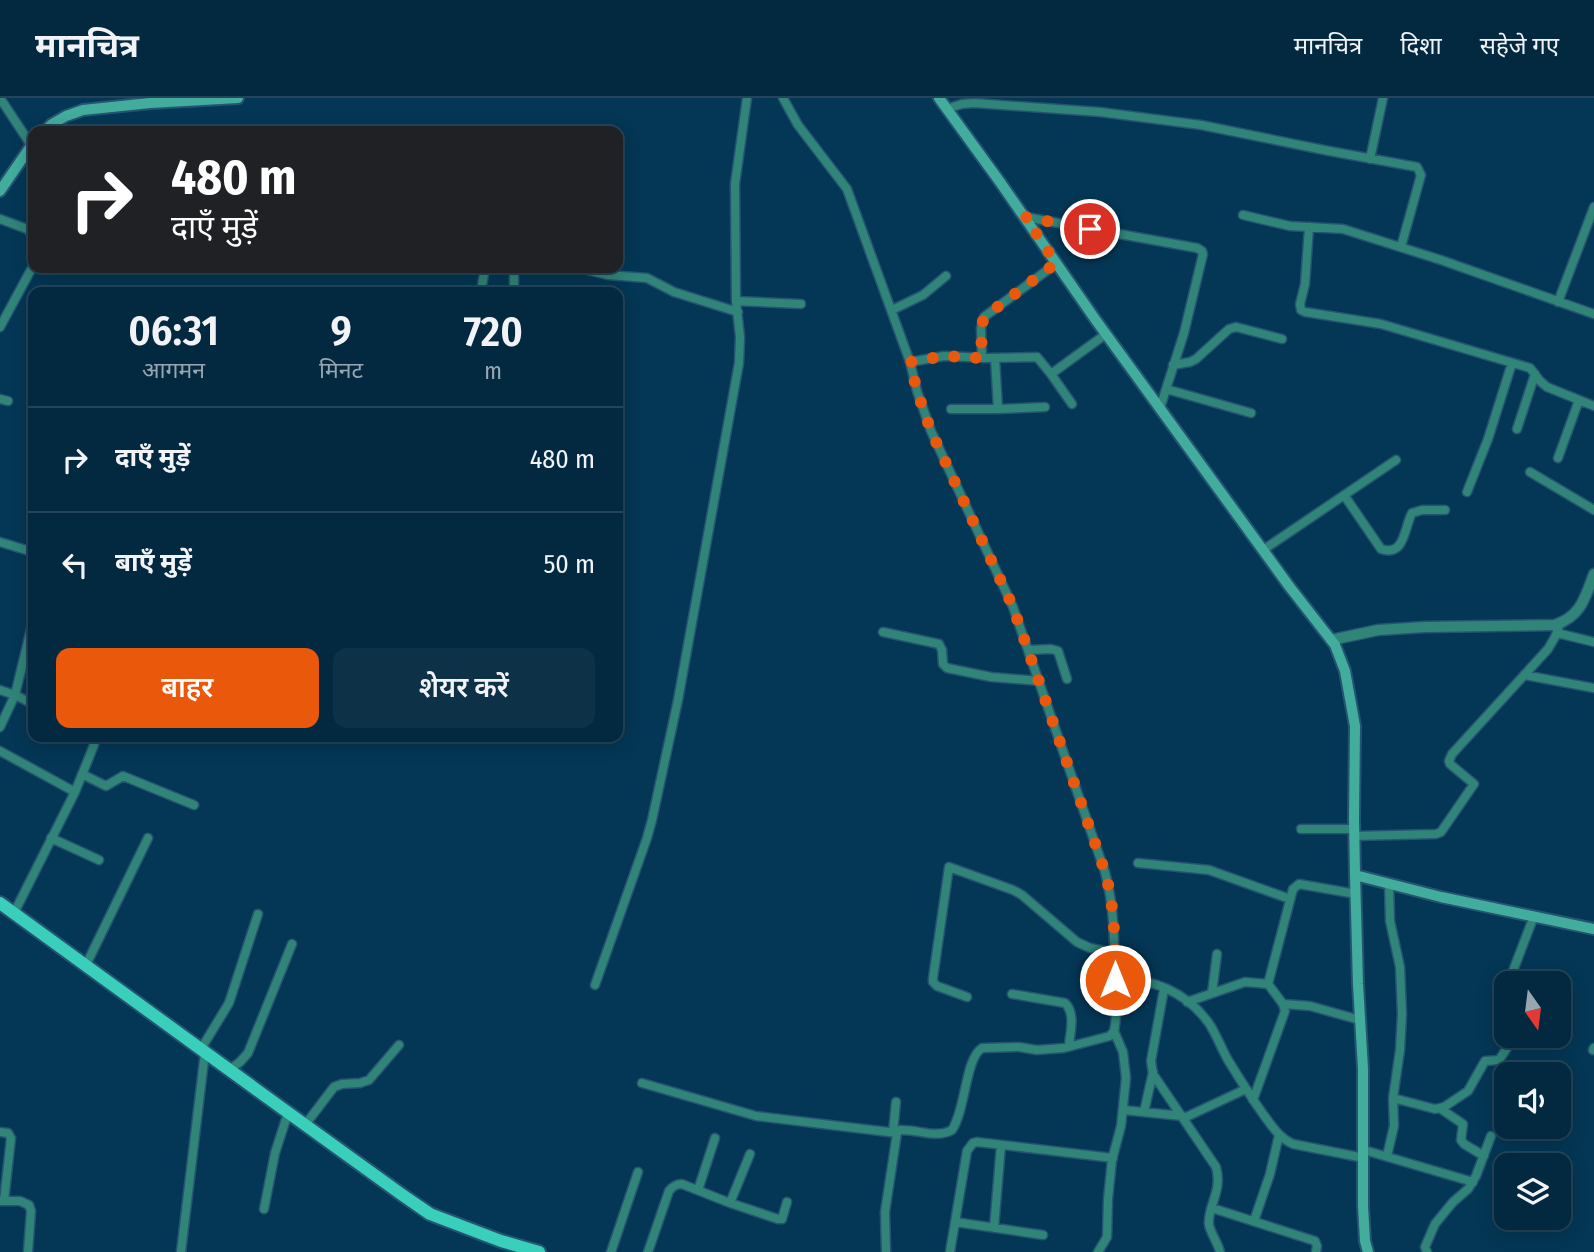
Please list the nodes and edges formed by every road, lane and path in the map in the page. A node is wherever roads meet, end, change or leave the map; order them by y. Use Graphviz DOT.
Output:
graph roads {
  1 [pos="0,98"];
  2 [pos="238,98"];
  3 [pos="747,98"];
  4 [pos="783,98"];
  5 [pos="939,98"];
  6 [pos="1383,98"];
  7 [pos="946,109"];
  8 [pos="50,126"];
  9 [pos="28,138"];
  10 [pos="28,150"];
  11 [pos="1370,159"];
  12 [pos="0,191"];
  13 [pos="1594,207"];
  14 [pos="1243,215"];
  15 [pos="1025,217"];
  16 [pos="0,219"];
  17 [pos="1309,227"];
  18 [pos="28,230"];
  19 [pos="1401,247"];
  20 [pos="1056,263"];
  21 [pos="29,273"];
  22 [pos="600,273"];
  23 [pos="946,276"];
  24 [pos="736,301"];
  25 [pos="1558,302"];
  26 [pos="801,304"];
  27 [pos="892,310"];
  28 [pos="738,312"];
  29 [pos="1594,313"];
  30 [pos="0,327"];
  31 [pos="1106,334"];
  32 [pos="1282,339"];
  33 [pos="982,358"];
  34 [pos="995,358"];
  35 [pos="910,362"];
  36 [pos="1512,363"];
  37 [pos="1174,365"];
  38 [pos="1051,374"];
  39 [pos="1535,374"];
  40 [pos="1166,389"];
  41 [pos="1579,400"];
  42 [pos="1072,404"];
  43 [pos="1594,406"];
  44 [pos="1045,407"];
  45 [pos="1160,408"];
  46 [pos="951,409"];
  47 [pos="998,409"];
  48 [pos="1251,413"];
  49 [pos="1517,429"];
  50 [pos="1558,458"];
  51 [pos="1396,460"];
  52 [pos="1530,472"];
  53 [pos="1467,492"];
  54 [pos="1345,495"];
  55 [pos="1445,510"];
  56 [pos="1594,510"];
  57 [pos="0,542"];
  58 [pos="28,550"];
  59 [pos="1263,550"];
  60 [pos="1594,574"];
  61 [pos="1558,628"];
  62 [pos="883,632"];
  63 [pos="1331,640"];
  64 [pos="1594,642"];
  65 [pos="1028,650"];
  66 [pos="28,656"];
  67 [pos="1524,676"];
  68 [pos="1067,679"];
  69 [pos="1040,681"];
  70 [pos="1594,688"];
  71 [pos="0,690"];
  72 [pos="15,695"];
  73 [pos="28,702"];
  74 [pos="0,727"];
  75 [pos="94,742"];
  76 [pos="0,751"];
  77 [pos="82,774"];
  78 [pos="75,792"];
  79 [pos="194,805"];
  80 [pos="1301,829"];
  81 [pos="1354,832"];
  82 [pos="51,838"];
  83 [pos="148,838"];
  84 [pos="99,860"];
  85 [pos="1138,863"];
  86 [pos="1355,875"];
  87 [pos="1389,884"];
  88 [pos="1356,894"];
  89 [pos="1290,899"];
  90 [pos="0,903"];
  91 [pos="14,913"];
  92 [pos="258,914"];
  93 [pos="1534,916"];
  94 [pos="1594,929"];
  95 [pos="292,944"];
  96 [pos="1115,953"];
  97 [pos="1217,954"];
  98 [pos="86,965"];
  99 [pos="1512,971"];
  100 [pos="1115,980"];
  101 [pos="1268,984"];
  102 [pos="595,985"];
  103 [pos="1164,989"];
  104 [pos="1212,993"];
  105 [pos="1012,994"];
  106 [pos="967,997"];
  107 [pos="1187,1002"];
  108 [pos="1283,1004"];
  109 [pos="1360,1020"];
  110 [pos="1114,1031"];
  111 [pos="399,1045"];
  112 [pos="1069,1046"];
  113 [pos="1507,1048"];
  114 [pos="203,1050"];
  115 [pos="229,1070"];
  116 [pos="1153,1072"];
  117 [pos="642,1083"];
  118 [pos="1247,1089"];
  119 [pos="1393,1098"];
  120 [pos="1253,1100"];
  121 [pos="896,1102"];
  122 [pos="1441,1109"];
  123 [pos="1122,1110"];
  124 [pos="1144,1112"];
  125 [pos="288,1113"];
  126 [pos="1183,1117"];
  127 [pos="305,1125"];
  128 [pos="0,1132"];
  129 [pos="895,1133"];
  130 [pos="1279,1135"];
  131 [pos="1491,1136"];
  132 [pos="715,1138"];
  133 [pos="1001,1145"];
  134 [pos="750,1154"];
  135 [pos="1364,1154"];
  136 [pos="1387,1156"];
  137 [pos="1484,1156"];
  138 [pos="1113,1158"];
  139 [pos="638,1172"];
  140 [pos="1473,1182"];
  141 [pos="698,1190"];
  142 [pos="2,1201"];
  143 [pos="787,1202"];
  144 [pos="730,1203"];
  145 [pos="1212,1208"];
  146 [pos="264,1209"];
  147 [pos="1254,1221"];
  148 [pos="955,1222"];
  149 [pos="994,1228"];
  150 [pos="1043,1235"];
  151 [pos="28,1252"];
  152 [pos="181,1252"];
  153 [pos="539,1252"];
  154 [pos="611,1252"];
  155 [pos="648,1252"];
  156 [pos="886,1252"];
  157 [pos="950,1252"];
  158 [pos="1098,1252"];
  159 [pos="1220,1252"];
  160 [pos="1316,1252"];
  161 [pos="1368,1252"];
  162 [pos="1427,1252"];
  1 -- 9 [label="street"];
  2 -- 8 [label="main road"];
  3 -- 24 [label="street"];
  4 -- 27 [label="street"];
  5 -- 7 [label="main road"];
  6 -- 11 [label="street"];
  7 -- 11 [label="street"];
  7 -- 15 [label="main road"];
  10 -- 12 [label="main road"];
  11 -- 19 [label="street"];
  13 -- 25 [label="street"];
  14 -- 17 [label="street"];
  15 -- 20 [label="main road"];
  15 -- 37 [label="street"];
  16 -- 18 [label="street"];
  17 -- 19 [label="street"];
  17 -- 36 [label="street"];
  19 -- 25 [label="street"];
  20 -- 31 [label="main road"];
  20 -- 33 [label="street"];
  21 -- 30 [label="street"];
  22 -- 28 [label="street"];
  23 -- 27 [label="street"];
  24 -- 26 [label="street"];
  24 -- 28 [label="street"];
  25 -- 29 [label="street"];
  27 -- 35 [label="street"];
  28 -- 102 [label="street"];
  31 -- 38 [label="street"];
  31 -- 45 [label="main road"];
  32 -- 37 [label="street"];
  33 -- 34 [label="street"];
  33 -- 35 [label="street"];
  34 -- 38 [label="street"];
  34 -- 47 [label="street"];
  35 -- 65 [label="street"];
  36 -- 39 [label="street"];
  36 -- 53 [label="street"];
  37 -- 40 [label="street"];
  38 -- 42 [label="street"];
  39 -- 41 [label="street"];
  39 -- 49 [label="street"];
  40 -- 45 [label="street"];
  40 -- 48 [label="street"];
  41 -- 43 [label="street"];
  41 -- 50 [label="street"];
  44 -- 47 [label="street"];
  45 -- 59 [label="main road"];
  46 -- 47 [label="street"];
  51 -- 54 [label="street"];
  52 -- 56 [label="street"];
  54 -- 55 [label="street"];
  54 -- 59 [label="street"];
  57 -- 58 [label="street"];
  59 -- 63 [label="main road"];
  60 -- 61 [label="street"];
  61 -- 63 [label="street"];
  61 -- 64 [label="street"];
  61 -- 67 [label="street"];
  62 -- 69 [label="street"];
  63 -- 81 [label="main road"];
  65 -- 68 [label="street"];
  65 -- 69 [label="street"];
  66 -- 72 [label="street"];
  67 -- 70 [label="street"];
  67 -- 81 [label="street"];
  69 -- 96 [label="street"];
  71 -- 72 [label="street"];
  72 -- 73 [label="street"];
  72 -- 74 [label="street"];
  75 -- 77 [label="street"];
  76 -- 78 [label="street"];
  77 -- 78 [label="street"];
  77 -- 79 [label="street"];
  78 -- 82 [label="street"];
  80 -- 81 [label="street"];
  81 -- 86 [label="main road"];
  82 -- 84 [label="street"];
  82 -- 91 [label="street"];
  83 -- 98 [label="street"];
  85 -- 89 [label="street"];
  86 -- 87 [label="main road"];
  86 -- 88 [label="main road"];
  87 -- 93 [label="main road"];
  87 -- 119 [label="street"];
  88 -- 89 [label="street"];
  88 -- 109 [label="main road"];
  89 -- 101 [label="street"];
  90 -- 91 [label="main road"];
  91 -- 98 [label="main road"];
  92 -- 114 [label="street"];
  93 -- 94 [label="main road"];
  93 -- 99 [label="street"];
  95 -- 115 [label="street"];
  96 -- 100 [label="street"];
  96 -- 106 [label="street"];
  97 -- 104 [label="street"];
  98 -- 114 [label="main road"];
  100 -- 103 [label="street"];
  100 -- 110 [label="street"];
  101 -- 104 [label="street"];
  101 -- 108 [label="street"];
  103 -- 107 [label="street"];
  103 -- 116 [label="street"];
  104 -- 107 [label="street"];
  105 -- 112 [label="street"];
  107 -- 118 [label="street"];
  108 -- 109 [label="street"];
  108 -- 120 [label="street"];
  109 -- 135 [label="main road"];
  110 -- 112 [label="street"];
  110 -- 123 [label="street"];
  111 -- 127 [label="street"];
  112 -- 129 [label="street"];
  113 -- 122 [label="street"];
  114 -- 115 [label="main road"];
  114 -- 152 [label="street"];
  115 -- 125 [label="main road"];
  116 -- 124 [label="street"];
  116 -- 126 [label="street"];
  117 -- 129 [label="street"];
  118 -- 120 [label="street"];
  118 -- 126 [label="street"];
  119 -- 122 [label="street"];
  119 -- 136 [label="street"];
  120 -- 130 [label="street"];
  121 -- 129 [label="street"];
  122 -- 137 [label="street"];
  123 -- 124 [label="street"];
  123 -- 138 [label="street"];
  124 -- 126 [label="street"];
  125 -- 127 [label="main road"];
  125 -- 146 [label="street"];
  126 -- 145 [label="street"];
  127 -- 153 [label="main road"];
  128 -- 142 [label="street"];
  129 -- 156 [label="street"];
  130 -- 135 [label="street"];
  130 -- 147 [label="street"];
  131 -- 137 [label="street"];
  132 -- 141 [label="street"];
  133 -- 138 [label="street"];
  133 -- 148 [label="street"];
  133 -- 149 [label="street"];
  134 -- 144 [label="street"];
  135 -- 136 [label="street"];
  135 -- 161 [label="main road"];
  136 -- 140 [label="street"];
  137 -- 140 [label="street"];
  138 -- 158 [label="street"];
  139 -- 154 [label="street"];
  140 -- 162 [label="street"];
  141 -- 144 [label="street"];
  141 -- 155 [label="street"];
  142 -- 151 [label="street"];
  143 -- 144 [label="street"];
  145 -- 147 [label="street"];
  145 -- 159 [label="street"];
  147 -- 160 [label="street"];
  148 -- 149 [label="street"];
  148 -- 157 [label="street"];
  149 -- 150 [label="street"];
}
